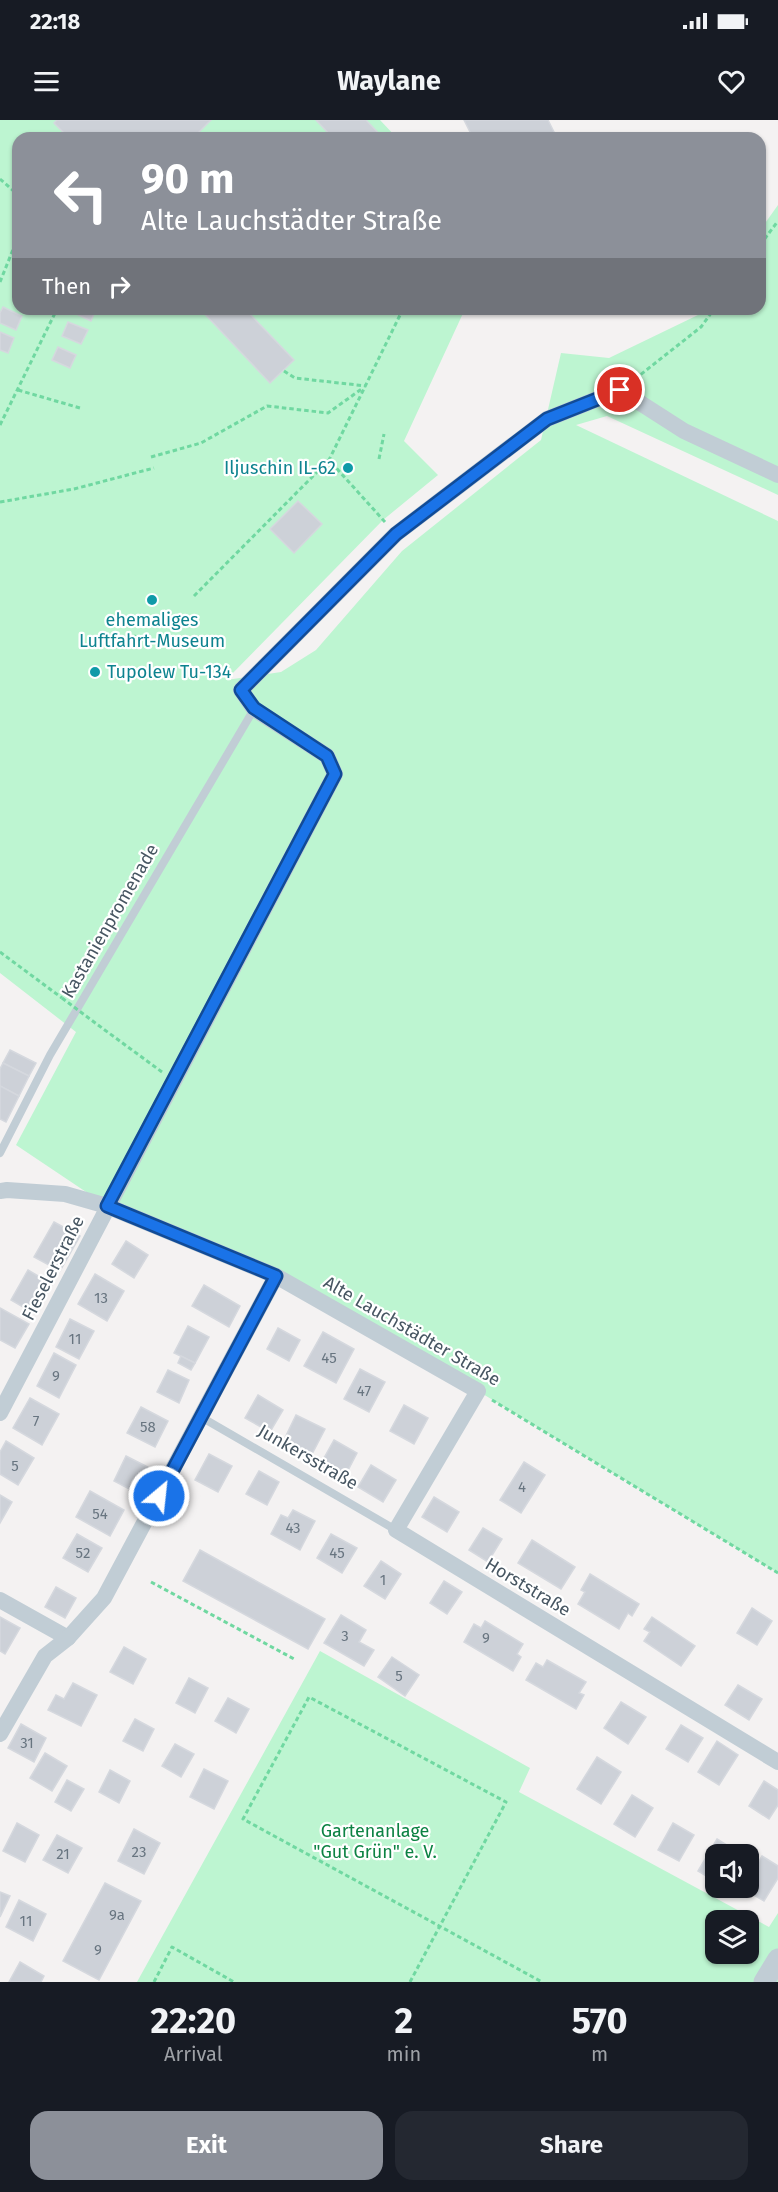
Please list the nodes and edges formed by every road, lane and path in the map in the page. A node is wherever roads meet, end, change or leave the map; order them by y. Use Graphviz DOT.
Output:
graph roads {
  1 [pos="0,179"];
  2 [pos="12,190"];
  3 [pos="778,221"];
  4 [pos="766,237"];
  5 [pos="12,252"];
  6 [pos="0,282"];
  7 [pos="54,315"];
  8 [pos="399,315"];
  9 [pos="710,315"];
  10 [pos="284,371"];
  11 [pos="366,386"];
  12 [pos="17,390"];
  13 [pos="620,390"];
  14 [pos="80,408"];
  15 [pos="0,425"];
  16 [pos="384,434"];
  17 [pos="151,457"];
  18 [pos="379,459"];
  19 [pos="329,460"];
  20 [pos="154,468"];
  21 [pos="778,475"];
  22 [pos="0,502"];
  23 [pos="396,534"];
  24 [pos="194,596"];
  25 [pos="136,635"];
  26 [pos="132,644"];
  27 [pos="254,708"];
  28 [pos="0,952"];
  29 [pos="174,1080"];
  30 [pos="0,1152"];
  31 [pos="3,1190"];
  32 [pos="107,1206"];
  33 [pos="276,1276"];
  34 [pos="478,1391"];
  35 [pos="0,1413"];
  36 [pos="201,1417"];
  37 [pos="396,1530"];
  38 [pos="778,1573"];
  39 [pos="151,1582"];
  40 [pos="0,1600"];
  41 [pos="68,1638"];
  42 [pos="296,1660"];
  43 [pos="0,1734"];
  44 [pos="778,1762"];
  45 [pos="440,1926"];
  46 [pos="778,1959"];
  47 [pos="154,1982"];
  48 [pos="234,1982"];
  49 [pos="410,1982"];
  50 [pos="542,1982"];
  51 [pos="764,1982"];
  1 -- 2 [label="path"];
  3 -- 4 [label="path"];
  5 -- 6 [label="path"];
  7 -- 12 [label="path"];
  8 -- 11 [label="path"];
  9 -- 13 [label="path"];
  10 -- 11 [label="path"];
  11 -- 17 [label="path"];
  11 -- 19 [label="path"];
  12 -- 14 [label="path"];
  12 -- 15 [label="path"];
  13 -- 21 [label="street"];
  13 -- 23 [label="street"];
  16 -- 18 [label="path"];
  19 -- 23 [label="path"];
  19 -- 24 [label="path"];
  20 -- 22 [label="path"];
  23 -- 27 [label="street"];
  25 -- 26 [label="path"];
  27 -- 29 [label="street, Fieselerstraße"];
  27 -- 30 [label="lane, Kastanienpromenade"];
  28 -- 29 [label="path, bridge"];
  29 -- 32 [label="street, Fieselerstraße"];
  31 -- 32 [label="street, Alte Lauchstädter Straße"];
  32 -- 33 [label="street, Alte Lauchstädter Straße"];
  32 -- 35 [label="street, Fieselerstraße"];
  33 -- 34 [label="street, Alte Lauchstädter Straße"];
  33 -- 36 [label="street"];
  34 -- 37 [label="street"];
  34 -- 38 [label="path, Alte Lauchstädter Straße"];
  36 -- 37 [label="lane, Junkersstraße"];
  36 -- 41 [label="street"];
  37 -- 44 [label="street, Horststraße"];
  39 -- 42 [label="path"];
  40 -- 41 [label="street"];
  41 -- 43 [label="street"];
  45 -- 45 [label="path"];
  45 -- 49 [label="path"];
  45 -- 50 [label="path"];
  46 -- 51 [label="street"];
  47 -- 48 [label="path"];
}
